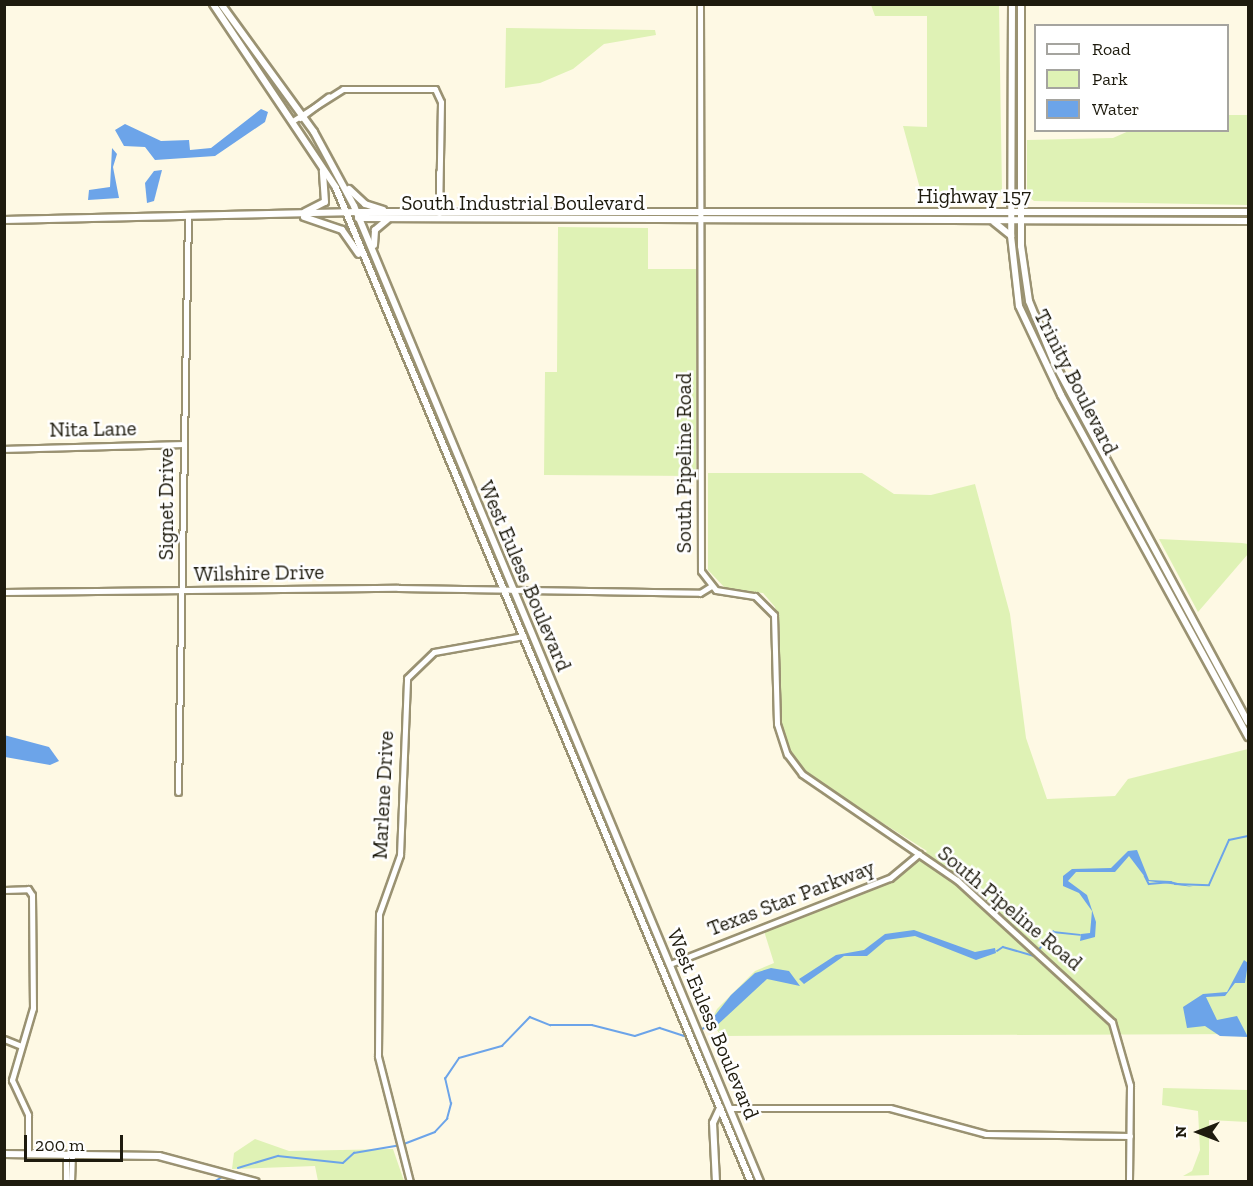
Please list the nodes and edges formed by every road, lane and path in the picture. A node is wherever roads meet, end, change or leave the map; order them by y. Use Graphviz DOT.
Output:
graph roads {
  1 [pos="213,4"];
  2 [pos="221,4"];
  3 [pos="700,4"];
  4 [pos="1012,4"];
  5 [pos="1021,4"];
  6 [pos="302,115"];
  7 [pos="294,120"];
  8 [pos="1011,134"];
  9 [pos="1020,134"];
  10 [pos="317,156"];
  11 [pos="338,171"];
  12 [pos="1011,192"];
  13 [pos="1021,194"];
  14 [pos="513,212"];
  15 [pos="700,212"];
  16 [pos="1011,212"];
  17 [pos="1021,212"];
  18 [pos="1041,212"];
  19 [pos="1248,212"];
  20 [pos="997,213"];
  21 [pos="1152,213"];
  22 [pos="346,214"];
  23 [pos="297,215"];
  24 [pos="358,215"];
  25 [pos="397,215"];
  26 [pos="439,215"];
  27 [pos="188,216"];
  28 [pos="4,220"];
  29 [pos="513,220"];
  30 [pos="700,220"];
  31 [pos="1011,220"];
  32 [pos="1020,220"];
  33 [pos="1036,220"];
  34 [pos="991,221"];
  35 [pos="1152,221"];
  36 [pos="1248,221"];
  37 [pos="1011,236"];
  38 [pos="1021,246"];
  39 [pos="374,252"];
  40 [pos="367,266"];
  41 [pos="391,294"];
  42 [pos="381,298"];
  43 [pos="400,342"];
  44 [pos="412,346"];
  45 [pos="1063,379"];
  46 [pos="1054,382"];
  47 [pos="182,444"];
  48 [pos="4,449"];
  49 [pos="1119,482"];
  50 [pos="1111,486"];
  51 [pos="711,586"];
  52 [pos="505,590"];
  53 [pos="182,591"];
  54 [pos="4,592"];
  55 [pos="514,593"];
  56 [pos="1182,599"];
  57 [pos="1175,603"];
  58 [pos="524,636"];
  59 [pos="1248,722"];
  60 [pos="1248,737"];
  61 [pos="178,792"];
  62 [pos="919,854"];
  63 [pos="4,890"];
  64 [pos="670,964"];
  65 [pos="662,967"];
  66 [pos="4,1039"];
  67 [pos="21,1046"];
  68 [pos="706,1074"];
  69 [pos="720,1108"];
  70 [pos="730,1108"];
  71 [pos="1130,1136"];
  72 [pos="748,1152"];
  73 [pos="4,1154"];
  74 [pos="28,1154"];
  75 [pos="69,1154"];
  76 [pos="66,1182"];
  77 [pos="71,1182"];
  78 [pos="256,1182"];
  79 [pos="410,1182"];
  80 [pos="716,1182"];
  81 [pos="751,1182"];
  82 [pos="760,1182"];
  83 [pos="1130,1182"];
  1 -- 7 [label="main road, West Euless Boulevard"];
  2 -- 6 [label="main road, West Euless Boulevard"];
  3 -- 15 [label="street, South Pipeline Road"];
  4 -- 8 [label="main road, Trinity Boulevard"];
  5 -- 9 [label="main road, Trinity Boulevard"];
  6 -- 7 [label="street"];
  6 -- 11 [label="main road, West Euless Boulevard"];
  6 -- 26 [label="street"];
  7 -- 10 [label="main road, West Euless Boulevard"];
  8 -- 9 [label="main road"];
  8 -- 12 [label="main road, Trinity Boulevard"];
  9 -- 13 [label="main road, Trinity Boulevard"];
  10 -- 22 [label="main road, West Euless Boulevard"];
  10 -- 23 [label="main road"];
  11 -- 24 [label="main road, West Euless Boulevard"];
  11 -- 25 [label="main road"];
  12 -- 16 [label="main road, Trinity Boulevard"];
  12 -- 20 [label="main road"];
  13 -- 17 [label="main road, Trinity Boulevard"];
  13 -- 18 [label="main road"];
  14 -- 15 [label="main road, South Industrial Boulevard"];
  14 -- 26 [label="main road, South Industrial Boulevard"];
  14 -- 29 [label="main road"];
  15 -- 20 [label="main road, Highway 157"];
  15 -- 30 [label="street, South Pipeline Road"];
  16 -- 17 [label="main road, Highway 157"];
  16 -- 20 [label="main road, Highway 157"];
  16 -- 31 [label="main road, Trinity Boulevard"];
  17 -- 18 [label="main road, Highway 157"];
  17 -- 32 [label="main road, Trinity Boulevard"];
  18 -- 21 [label="main road, Highway 157"];
  19 -- 21 [label="main road, Highway 157"];
  21 -- 35 [label="main road"];
  22 -- 23 [label="main road, South Industrial Boulevard"];
  22 -- 24 [label="main road, South Industrial Boulevard"];
  22 -- 40 [label="main road, West Euless Boulevard"];
  23 -- 27 [label="main road, South Industrial Boulevard"];
  23 -- 40 [label="main road"];
  24 -- 25 [label="main road, South Industrial Boulevard"];
  24 -- 39 [label="main road, West Euless Boulevard"];
  25 -- 26 [label="main road, South Industrial Boulevard"];
  25 -- 39 [label="main road"];
  26 -- 29 [label="main road, South Industrial Boulevard"];
  27 -- 28 [label="main road, South Industrial Boulevard"];
  27 -- 47 [label="street, Signet Drive"];
  29 -- 30 [label="main road, South Industrial Boulevard"];
  30 -- 34 [label="main road, Highway 157"];
  30 -- 51 [label="street, South Pipeline Road"];
  31 -- 32 [label="main road, Highway 157"];
  31 -- 34 [label="main road, Highway 157"];
  31 -- 37 [label="main road, Trinity Boulevard"];
  32 -- 33 [label="main road, Highway 157"];
  32 -- 38 [label="main road, Trinity Boulevard"];
  33 -- 35 [label="main road, Highway 157"];
  33 -- 38 [label="main road"];
  34 -- 37 [label="main road"];
  35 -- 36 [label="main road, Highway 157"];
  37 -- 46 [label="main road, Trinity Boulevard"];
  38 -- 45 [label="main road, Trinity Boulevard"];
  39 -- 41 [label="main road, West Euless Boulevard"];
  40 -- 42 [label="main road, West Euless Boulevard"];
  41 -- 42 [label="main road"];
  41 -- 44 [label="main road, West Euless Boulevard"];
  42 -- 43 [label="main road, West Euless Boulevard"];
  43 -- 44 [label="main road"];
  43 -- 52 [label="main road, West Euless Boulevard"];
  44 -- 55 [label="main road, West Euless Boulevard"];
  45 -- 46 [label="main road"];
  45 -- 49 [label="main road, Trinity Boulevard"];
  46 -- 50 [label="main road, Trinity Boulevard"];
  47 -- 48 [label="street, Nita Lane"];
  47 -- 53 [label="street, Signet Drive"];
  49 -- 50 [label="main road"];
  49 -- 56 [label="main road, Trinity Boulevard"];
  50 -- 57 [label="main road, Trinity Boulevard"];
  51 -- 55 [label="street, Wilshire Drive"];
  51 -- 62 [label="street, South Pipeline Road"];
  52 -- 53 [label="street, Wilshire Drive"];
  52 -- 55 [label="street, Wilshire Drive"];
  52 -- 58 [label="main road, West Euless Boulevard"];
  53 -- 54 [label="street, Wilshire Drive"];
  53 -- 61 [label="street, Signet Drive"];
  55 -- 64 [label="main road, West Euless Boulevard"];
  56 -- 57 [label="main road"];
  56 -- 59 [label="main road, Trinity Boulevard"];
  57 -- 60 [label="main road, Trinity Boulevard"];
  58 -- 65 [label="main road, West Euless Boulevard"];
  58 -- 79 [label="street, Marlene Drive"];
  62 -- 64 [label="street, Texas Star Parkway"];
  62 -- 71 [label="street, South Pipeline Road"];
  63 -- 67 [label="street"];
  64 -- 65 [label="main road"];
  64 -- 70 [label="main road, West Euless Boulevard"];
  65 -- 68 [label="main road, West Euless Boulevard"];
  66 -- 67 [label="street"];
  67 -- 74 [label="street"];
  68 -- 69 [label="main road, West Euless Boulevard"];
  68 -- 70 [label="main road"];
  69 -- 72 [label="main road"];
  69 -- 80 [label="main road"];
  69 -- 81 [label="main road, West Euless Boulevard"];
  70 -- 71 [label="street"];
  70 -- 72 [label="main road, West Euless Boulevard"];
  71 -- 83 [label="street, South Pipeline Road"];
  72 -- 82 [label="main road, West Euless Boulevard"];
  73 -- 74 [label="main road"];
  74 -- 75 [label="main road"];
  75 -- 76 [label="street"];
  75 -- 77 [label="street"];
  75 -- 78 [label="main road"];
}
